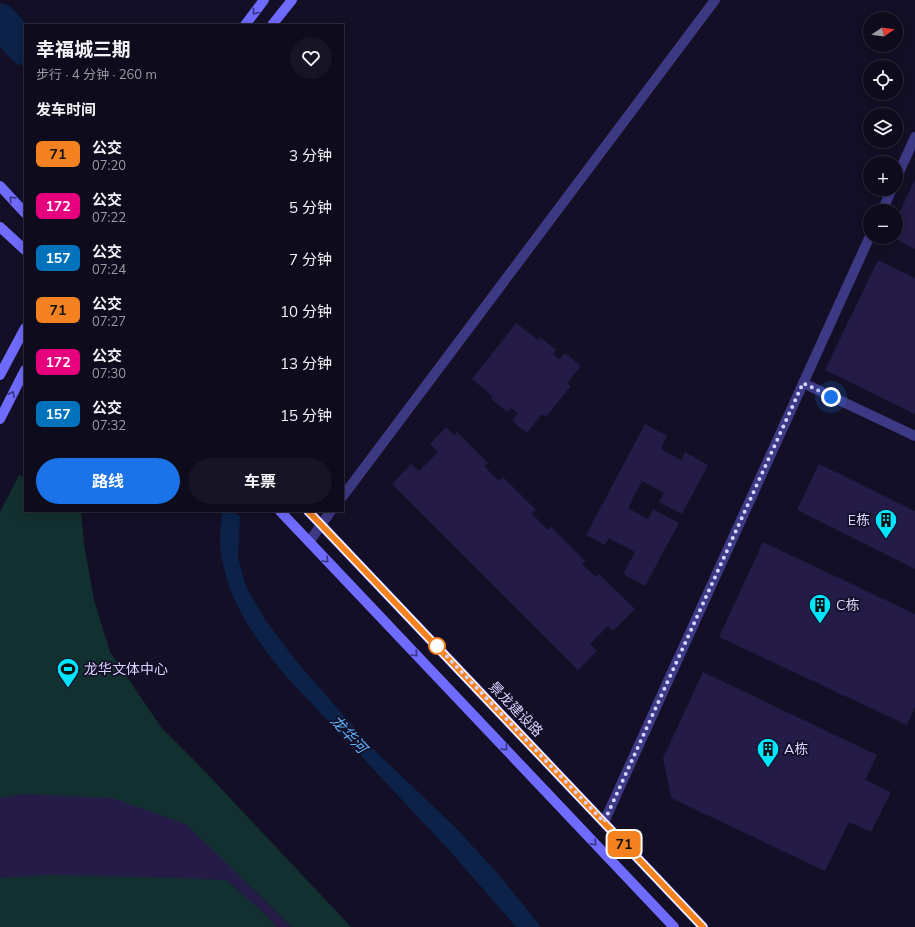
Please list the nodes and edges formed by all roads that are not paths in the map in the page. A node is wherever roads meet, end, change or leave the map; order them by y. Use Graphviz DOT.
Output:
graph roads {
  1 [pos="264,0"];
  2 [pos="292,0"];
  3 [pos="715,0"];
  4 [pos="246,24"];
  5 [pos="273,24"];
  6 [pos="915,137"];
  7 [pos="903,164"];
  8 [pos="0,186"];
  9 [pos="24,211"];
  10 [pos="0,227"];
  11 [pos="866,244"];
  12 [pos="24,249"];
  13 [pos="24,330"];
  14 [pos="24,372"];
  15 [pos="0,375"];
  16 [pos="803,383"];
  17 [pos="0,419"];
  18 [pos="915,436"];
  19 [pos="344,495"];
  20 [pos="281,512"];
  21 [pos="309,512"];
  22 [pos="330,512"];
  23 [pos="321,525"];
  24 [pos="309,542"];
  25 [pos="604,822"];
  26 [pos="674,927"];
  27 [pos="703,927"];
  1 -- 4 [label="main road, one-way"];
  2 -- 5 [label="main road"];
  3 -- 19 [label="street"];
  6 -- 7 [label="street"];
  9 -- 8 [label="main road, one-way"];
  10 -- 12 [label="main road"];
  11 -- 16 [label="street"];
  13 -- 15 [label="main road"];
  17 -- 14 [label="main road, one-way"];
  16 -- 18 [label="street"];
  16 -- 25 [label="street"];
  20 -- 24 [label="main road"];
  21 -- 23 [label="main road, 景龙建设路"];
  22 -- 23 [label="street"];
  23 -- 24 [label="street"];
  23 -- 25 [label="main road, 景龙建设路"];
  24 -- 26 [label="main road, one-way"];
  25 -- 27 [label="main road, 景龙建设路"];
}
